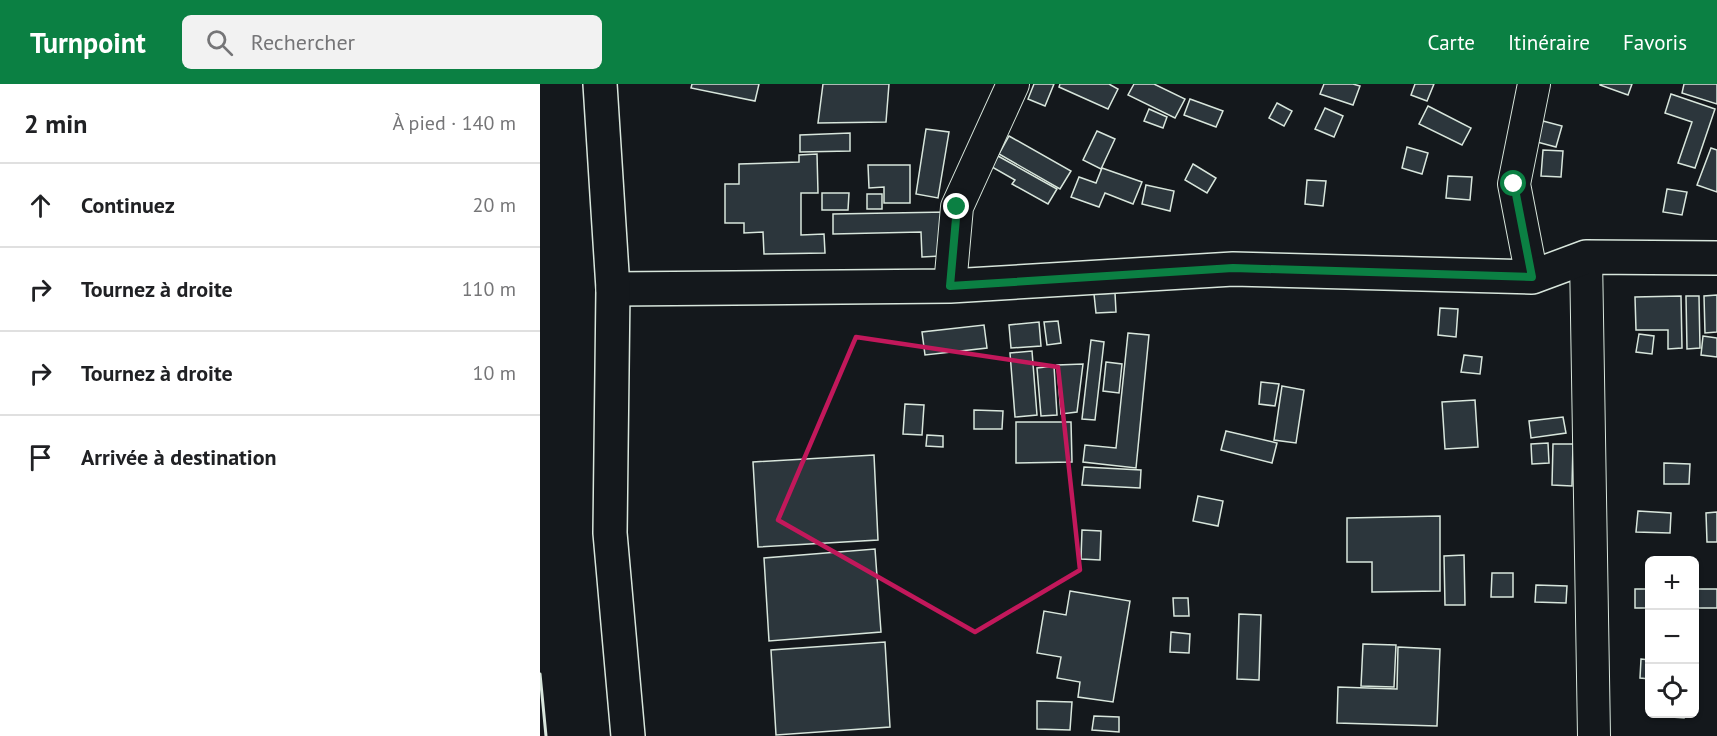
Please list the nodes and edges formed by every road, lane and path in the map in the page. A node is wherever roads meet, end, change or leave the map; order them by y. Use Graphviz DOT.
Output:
graph roads {
  1 [pos="600,84"];
  2 [pos="1013,84"];
  3 [pos="1534,84"];
  4 [pos="1586,257"];
  5 [pos="1717,258"];
  6 [pos="1532,277"];
  7 [pos="950,286"];
  8 [pos="613,289"];
  9 [pos="628,736"];
  10 [pos="1594,736"];
  1 -- 8 [label="main road"];
  2 -- 7 [label="street"];
  3 -- 6 [label="street"];
  4 -- 5 [label="main road"];
  4 -- 6 [label="main road"];
  4 -- 10 [label="street"];
  6 -- 7 [label="main road"];
  7 -- 8 [label="main road"];
  8 -- 9 [label="main road"];
}
